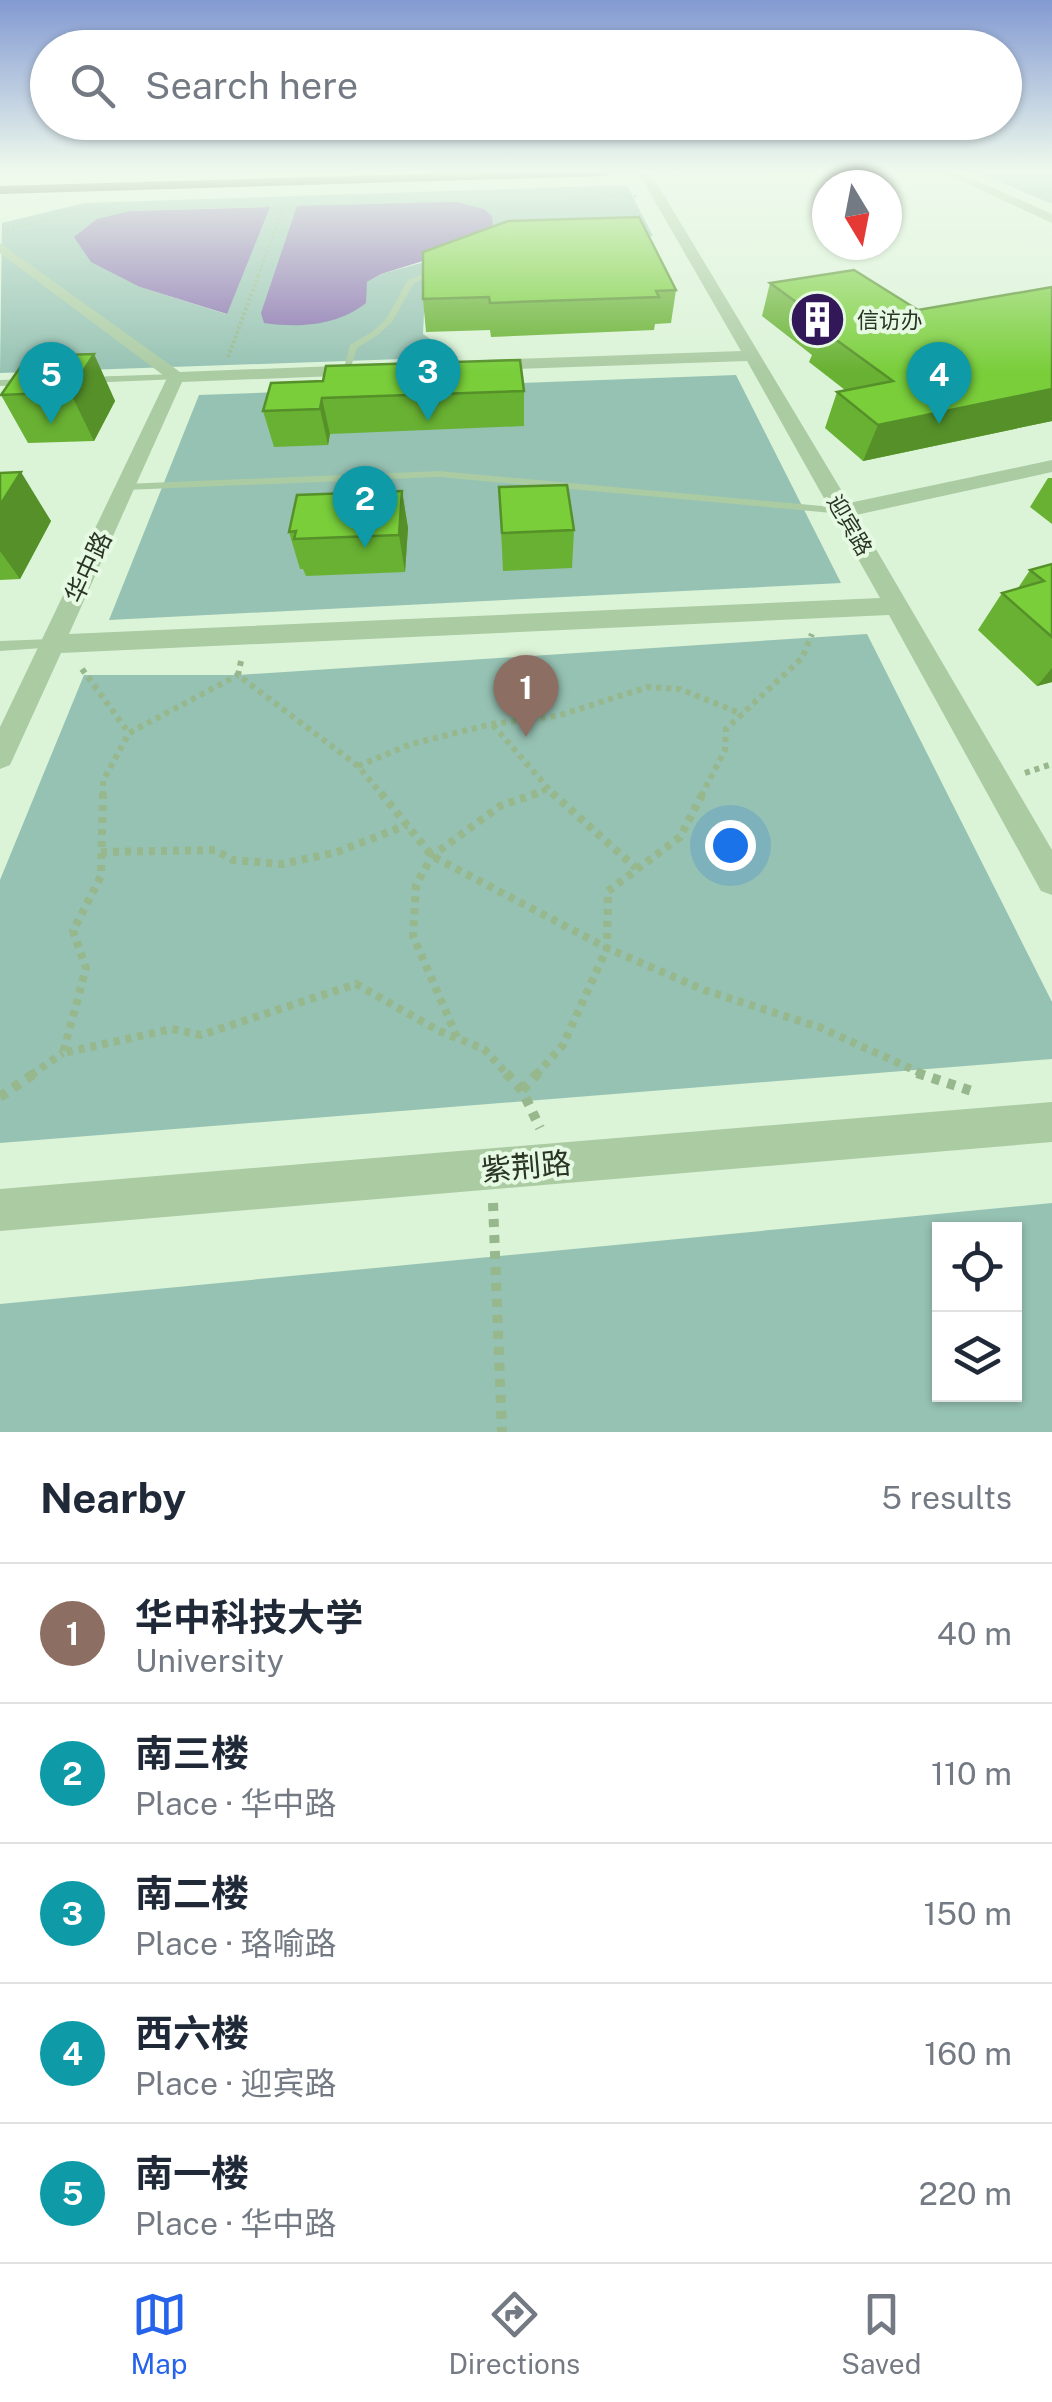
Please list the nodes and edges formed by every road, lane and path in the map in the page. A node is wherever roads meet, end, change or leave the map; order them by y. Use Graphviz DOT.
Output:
graph roads {
  1 [pos="272,239"];
  2 [pos="683,239"];
  3 [pos="0,248"];
  4 [pos="447,266"];
  5 [pos="751,356"];
  6 [pos="462,366"];
  7 [pos="385,369"];
  8 [pos="346,370"];
  9 [pos="222,375"];
  10 [pos="176,376"];
  11 [pos="78,380"];
  12 [pos="39,381"];
  13 [pos="0,382"];
  14 [pos="1052,466"];
  15 [pos="125,487"];
  16 [pos="843,511"];
  17 [pos="896,606"];
  18 [pos="822,609"];
  19 [pos="247,635"];
  20 [pos="58,643"];
  21 [pos="0,646"];
  22 [pos="238,676"];
  23 [pos="742,714"];
  24 [pos="492,724"];
  25 [pos="129,733"];
  26 [pos="0,757"];
  27 [pos="358,766"];
  28 [pos="547,789"];
  29 [pos="407,824"];
  30 [pos="101,852"];
  31 [pos="432,856"];
  32 [pos="636,868"];
  33 [pos="1052,880"];
  34 [pos="607,948"];
  35 [pos="458,1038"];
  36 [pos="63,1054"];
  37 [pos="522,1090"];
  38 [pos="988,1096"];
  39 [pos="0,1097"];
  40 [pos="1052,1122"];
  41 [pos="557,1164"];
  42 [pos="491,1169"];
  43 [pos="0,1210"];
  44 [pos="502,1432"];
  1 -- 9 [label="path"];
  2 -- 5 [label="street, 迎宾路"];
  3 -- 10 [label="street"];
  4 -- 8 [label="lane"];
  5 -- 6 [label="street"];
  5 -- 16 [label="street, 迎宾路"];
  7 -- 8 [label="street"];
  8 -- 9 [label="street"];
  9 -- 10 [label="street"];
  10 -- 11 [label="lane"];
  10 -- 15 [label="street, 华中路"];
  12 -- 13 [label="lane"];
  14 -- 16 [label="street"];
  15 -- 16 [label="lane"];
  15 -- 20 [label="street, 华中路"];
  16 -- 17 [label="street, 迎宾路"];
  17 -- 18 [label="street"];
  17 -- 33 [label="street, 迎宾路"];
  18 -- 19 [label="street"];
  18 -- 23 [label="path"];
  19 -- 20 [label="street"];
  19 -- 22 [label="path"];
  20 -- 21 [label="lane"];
  20 -- 25 [label="path"];
  20 -- 26 [label="street, 华中路"];
  22 -- 25 [label="path"];
  22 -- 27 [label="path"];
  23 -- 24 [label="path"];
  23 -- 32 [label="path"];
  24 -- 27 [label="path"];
  24 -- 28 [label="path"];
  25 -- 30 [label="path"];
  27 -- 29 [label="path"];
  28 -- 31 [label="path"];
  28 -- 32 [label="path"];
  29 -- 30 [label="path"];
  29 -- 31 [label="path"];
  30 -- 36 [label="path"];
  31 -- 34 [label="path"];
  31 -- 35 [label="path"];
  32 -- 34 [label="path"];
  34 -- 37 [label="path"];
  34 -- 38 [label="path"];
  35 -- 36 [label="path"];
  35 -- 37 [label="path"];
  36 -- 39 [label="path"];
  37 -- 41 [label="path"];
  40 -- 41 [label="street, 紫荆路"];
  41 -- 42 [label="street, 紫荆路"];
  42 -- 43 [label="street, 紫荆路"];
  42 -- 44 [label="path"];
}
